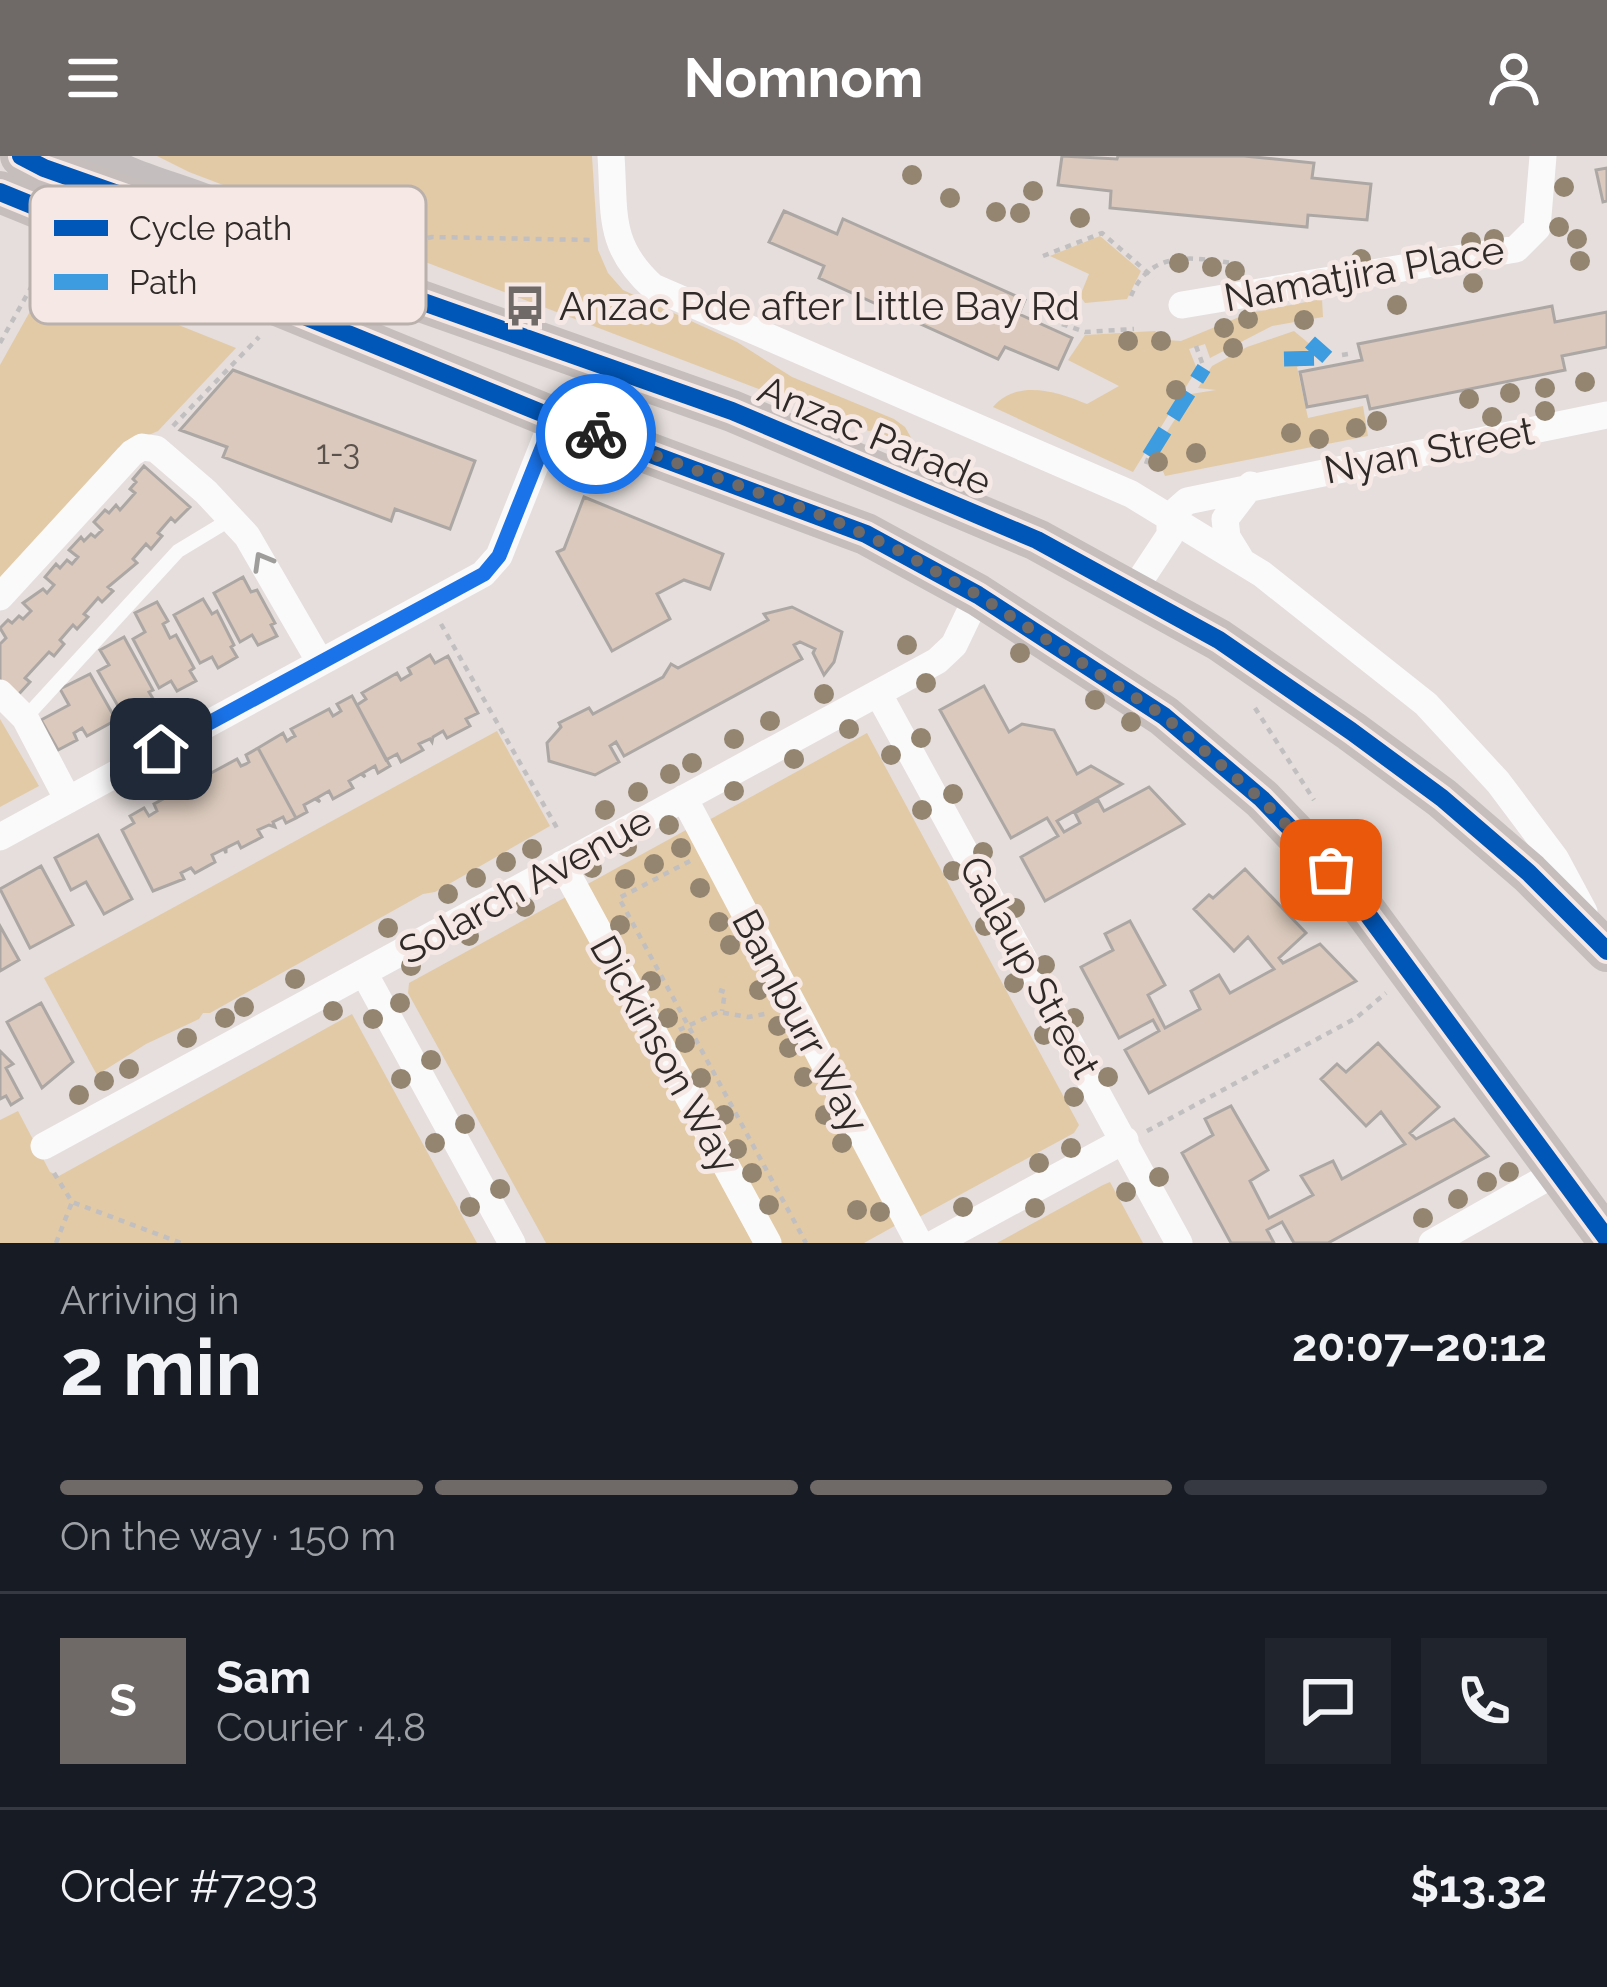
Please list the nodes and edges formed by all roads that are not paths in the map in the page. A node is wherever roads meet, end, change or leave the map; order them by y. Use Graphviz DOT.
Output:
graph roads {
  1 [pos="21,156"];
  2 [pos="92,156"];
  3 [pos="611,156"];
  4 [pos="1543,156"];
  5 [pos="103,186"];
  6 [pos="157,186"];
  7 [pos="0,191"];
  8 [pos="30,203"];
  9 [pos="426,303"];
  10 [pos="1182,305"];
  11 [pos="325,324"];
  12 [pos="1607,416"];
  13 [pos="554,418"];
  14 [pos="1251,485"];
  15 [pos="1170,516"];
  16 [pos="231,518"];
  17 [pos="1242,562"];
  18 [pos="1133,591"];
  19 [pos="978,595"];
  20 [pos="0,597"];
  21 [pos="320,662"];
  22 [pos="0,693"];
  23 [pos="878,693"];
  24 [pos="25,718"];
  25 [pos="684,798"];
  26 [pos="68,800"];
  27 [pos="0,837"];
  28 [pos="562,864"];
  29 [pos="1604,946"];
  30 [pos="364,973"];
  31 [pos="1125,1141"];
  32 [pos="49,1159"];
  33 [pos="1557,1172"];
  34 [pos="1607,1238"];
  35 [pos="512,1243"];
  36 [pos="768,1243"];
  37 [pos="919,1243"];
  38 [pos="934,1243"];
  39 [pos="1179,1243"];
  40 [pos="1432,1243"];
  1 -- 5 [label="main road, Anzac Parade"];
  2 -- 6 [label="street"];
  3 -- 15 [label="street"];
  4 -- 10 [label="street, Namatjira Place"];
  7 -- 8 [label="main road"];
  9 -- 18 [label="main road, Anzac Parade"];
  11 -- 13 [label="main road"];
  12 -- 14 [label="street, Nyan Street"];
  13 -- 19 [label="main road"];
  13 -- 21 [label="street"];
  14 -- 15 [label="street, Nyan Street"];
  14 -- 17 [label="street"];
  15 -- 17 [label="street"];
  15 -- 18 [label="street"];
  16 -- 20 [label="street"];
  21 -- 16 [label="street, one-way"];
  16 -- 24 [label="lane"];
  17 -- 29 [label="street"];
  18 -- 29 [label="main road, Anzac Parade"];
  19 -- 23 [label="street, Solarch Avenue"];
  19 -- 33 [label="main road"];
  21 -- 26 [label="street"];
  22 -- 24 [label="street"];
  23 -- 25 [label="street, Solarch Avenue"];
  23 -- 31 [label="street, Galaup Street"];
  24 -- 26 [label="street"];
  25 -- 28 [label="street, Solarch Avenue"];
  25 -- 37 [label="street, Bamburr Way"];
  26 -- 27 [label="street"];
  28 -- 30 [label="street, Solarch Avenue"];
  28 -- 36 [label="street, Dickinson Way"];
  30 -- 32 [label="street, Solarch Avenue"];
  30 -- 35 [label="street"];
  31 -- 38 [label="street"];
  31 -- 39 [label="street, Galaup Street"];
  33 -- 34 [label="main road"];
  33 -- 40 [label="street"];
}
